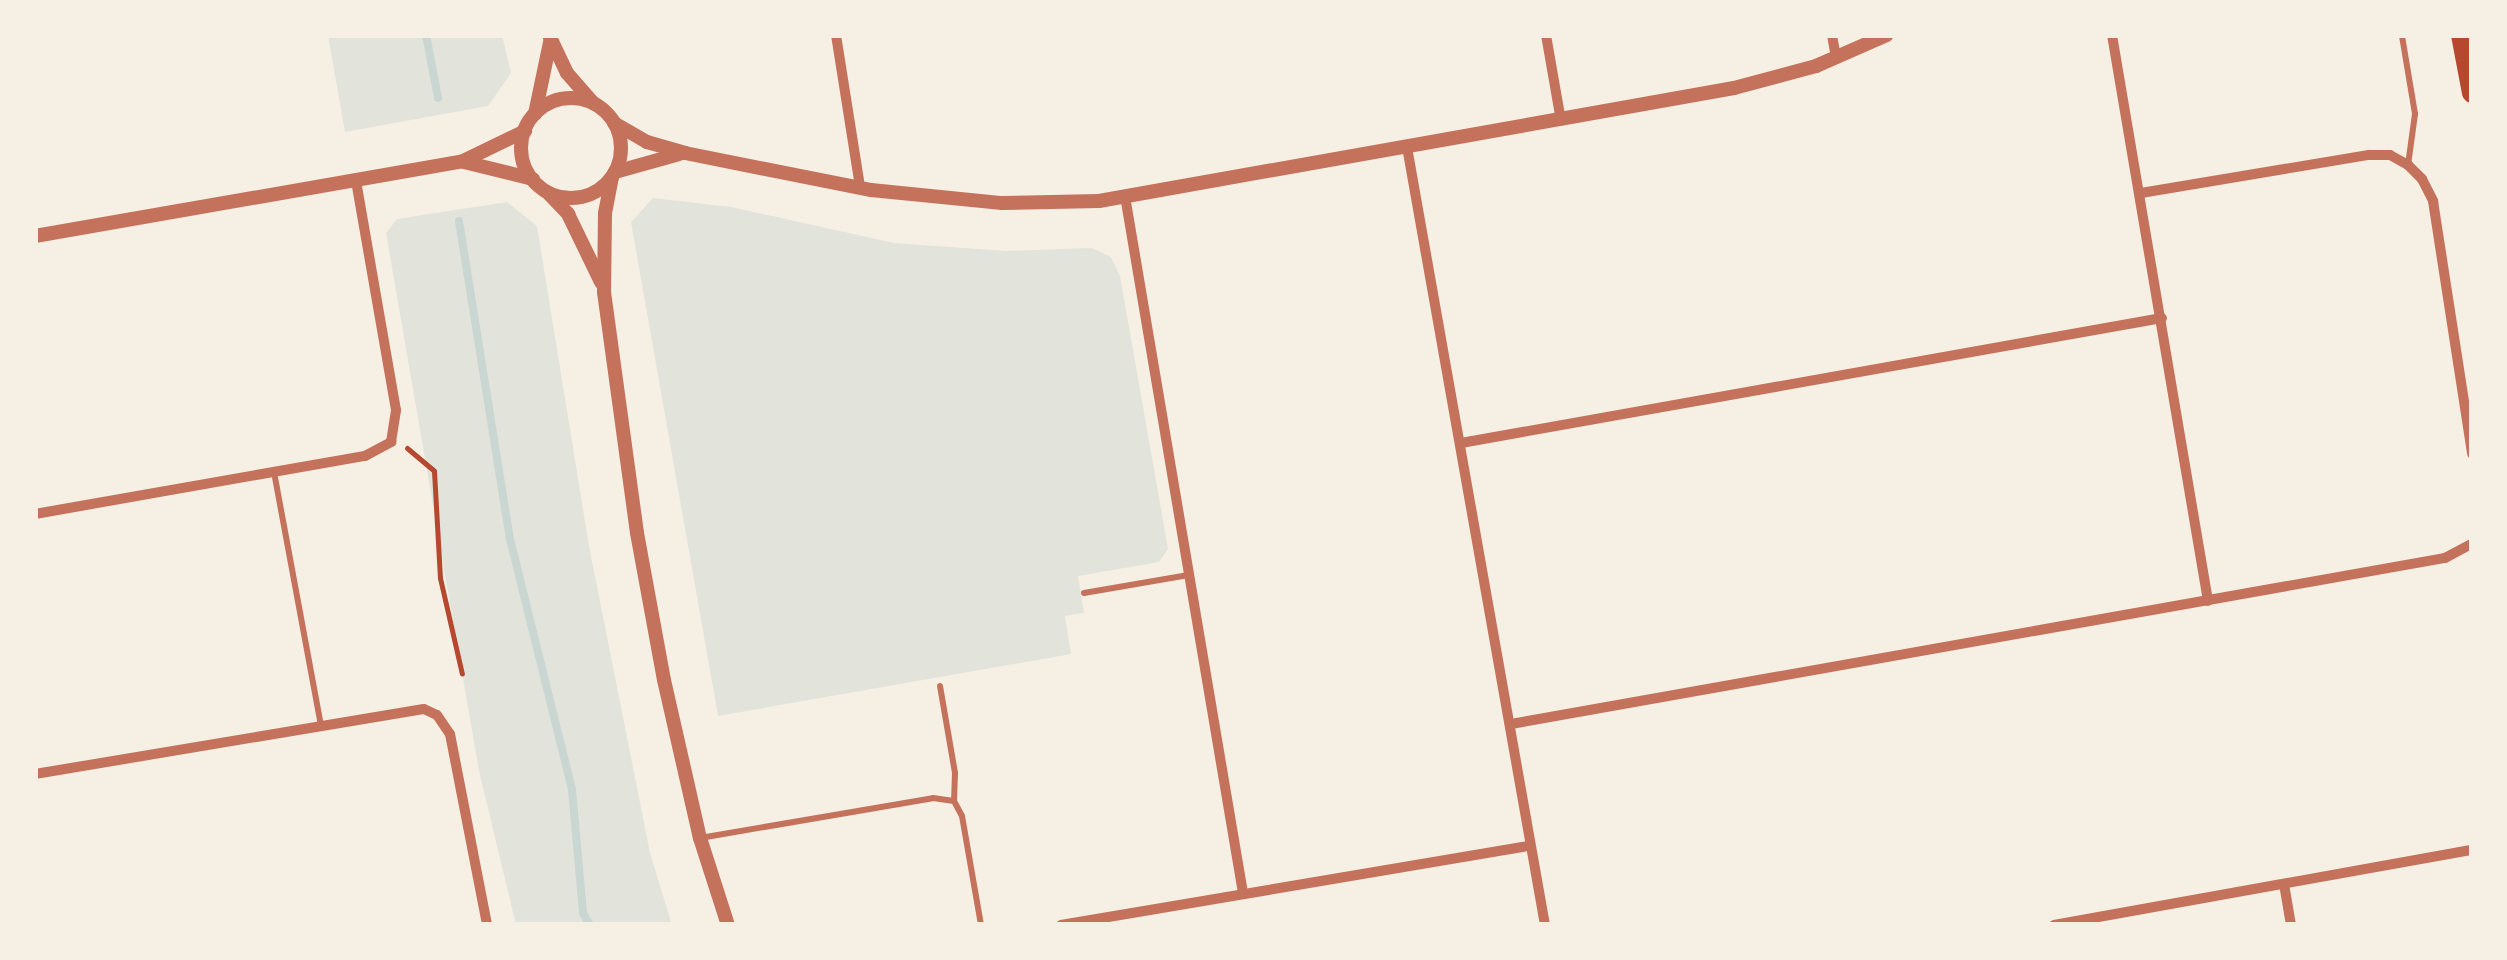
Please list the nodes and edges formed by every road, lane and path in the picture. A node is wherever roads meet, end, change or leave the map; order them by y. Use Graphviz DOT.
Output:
graph roads {
  1 [pos="836,35"];
  2 [pos="1546,35"];
  3 [pos="1832,35"];
  4 [pos="1887,35"];
  5 [pos="2112,35"];
  6 [pos="2461,35"];
  7 [pos="2402,36"];
  8 [pos="550,37"];
  9 [pos="1836,58"];
  10 [pos="2472,93"];
  11 [pos="592,103"];
  12 [pos="534,115"];
  13 [pos="1561,120"];
  14 [pos="614,123"];
  15 [pos="525,132"];
  16 [pos="1407,147"];
  17 [pos="684,153"];
  18 [pos="464,162"];
  19 [pos="2408,165"];
  20 [pos="614,174"];
  21 [pos="532,179"];
  22 [pos="356,180"];
  23 [pos="860,187"];
  24 [pos="545,191"];
  25 [pos="2140,194"];
  26 [pos="1125,196"];
  27 [pos="35,236"];
  28 [pos="604,292"];
  29 [pos="2162,318"];
  30 [pos="394,436"];
  31 [pos="1462,444"];
  32 [pos="2472,454"];
  33 [pos="274,472"];
  34 [pos="35,514"];
  35 [pos="2472,544"];
  36 [pos="1189,575"];
  37 [pos="1084,593"];
  38 [pos="2208,601"];
  39 [pos="462,674"];
  40 [pos="940,686"];
  41 [pos="1510,724"];
  42 [pos="321,726"];
  43 [pos="35,774"];
  44 [pos="954,800"];
  45 [pos="700,838"];
  46 [pos="1530,846"];
  47 [pos="2472,850"];
  48 [pos="2284,884"];
  49 [pos="1243,894"];
  50 [pos="486,925"];
  51 [pos="728,925"];
  52 [pos="981,925"];
  53 [pos="1061,925"];
  54 [pos="1544,925"];
  55 [pos="2054,925"];
  56 [pos="2291,925"];
  1 -- 23 [label="street"];
  2 -- 13 [label="street"];
  3 -- 9 [label="street"];
  4 -- 9 [label="street"];
  5 -- 25 [label="street"];
  6 -- 10 [label="highway"];
  7 -- 19 [label="lane"];
  8 -- 11 [label="street"];
  8 -- 12 [label="street"];
  9 -- 13 [label="street"];
  11 -- 12 [label="street"];
  11 -- 14 [label="street"];
  12 -- 15 [label="street"];
  13 -- 16 [label="street"];
  14 -- 17 [label="street"];
  14 -- 20 [label="street"];
  15 -- 18 [label="street"];
  15 -- 21 [label="street"];
  16 -- 26 [label="street"];
  16 -- 31 [label="street"];
  17 -- 20 [label="street"];
  17 -- 23 [label="street"];
  18 -- 21 [label="street"];
  18 -- 22 [label="street"];
  19 -- 25 [label="street"];
  19 -- 32 [label="street"];
  20 -- 24 [label="street"];
  20 -- 28 [label="street"];
  21 -- 24 [label="street"];
  22 -- 27 [label="street"];
  22 -- 30 [label="street"];
  23 -- 26 [label="street"];
  24 -- 28 [label="street"];
  25 -- 29 [label="street"];
  26 -- 36 [label="street"];
  28 -- 45 [label="street"];
  29 -- 31 [label="street"];
  29 -- 38 [label="street"];
  30 -- 33 [label="street"];
  30 -- 39 [label="path"];
  31 -- 41 [label="street"];
  33 -- 34 [label="street"];
  33 -- 42 [label="lane"];
  35 -- 38 [label="street"];
  36 -- 37 [label="lane"];
  36 -- 49 [label="street"];
  38 -- 41 [label="street"];
  40 -- 44 [label="lane"];
  41 -- 46 [label="street"];
  42 -- 43 [label="street"];
  42 -- 50 [label="street"];
  44 -- 45 [label="lane"];
  44 -- 52 [label="lane"];
  45 -- 51 [label="street"];
  46 -- 49 [label="street"];
  46 -- 54 [label="street"];
  47 -- 48 [label="street"];
  48 -- 55 [label="street"];
  48 -- 56 [label="street"];
  49 -- 53 [label="street"];
}
